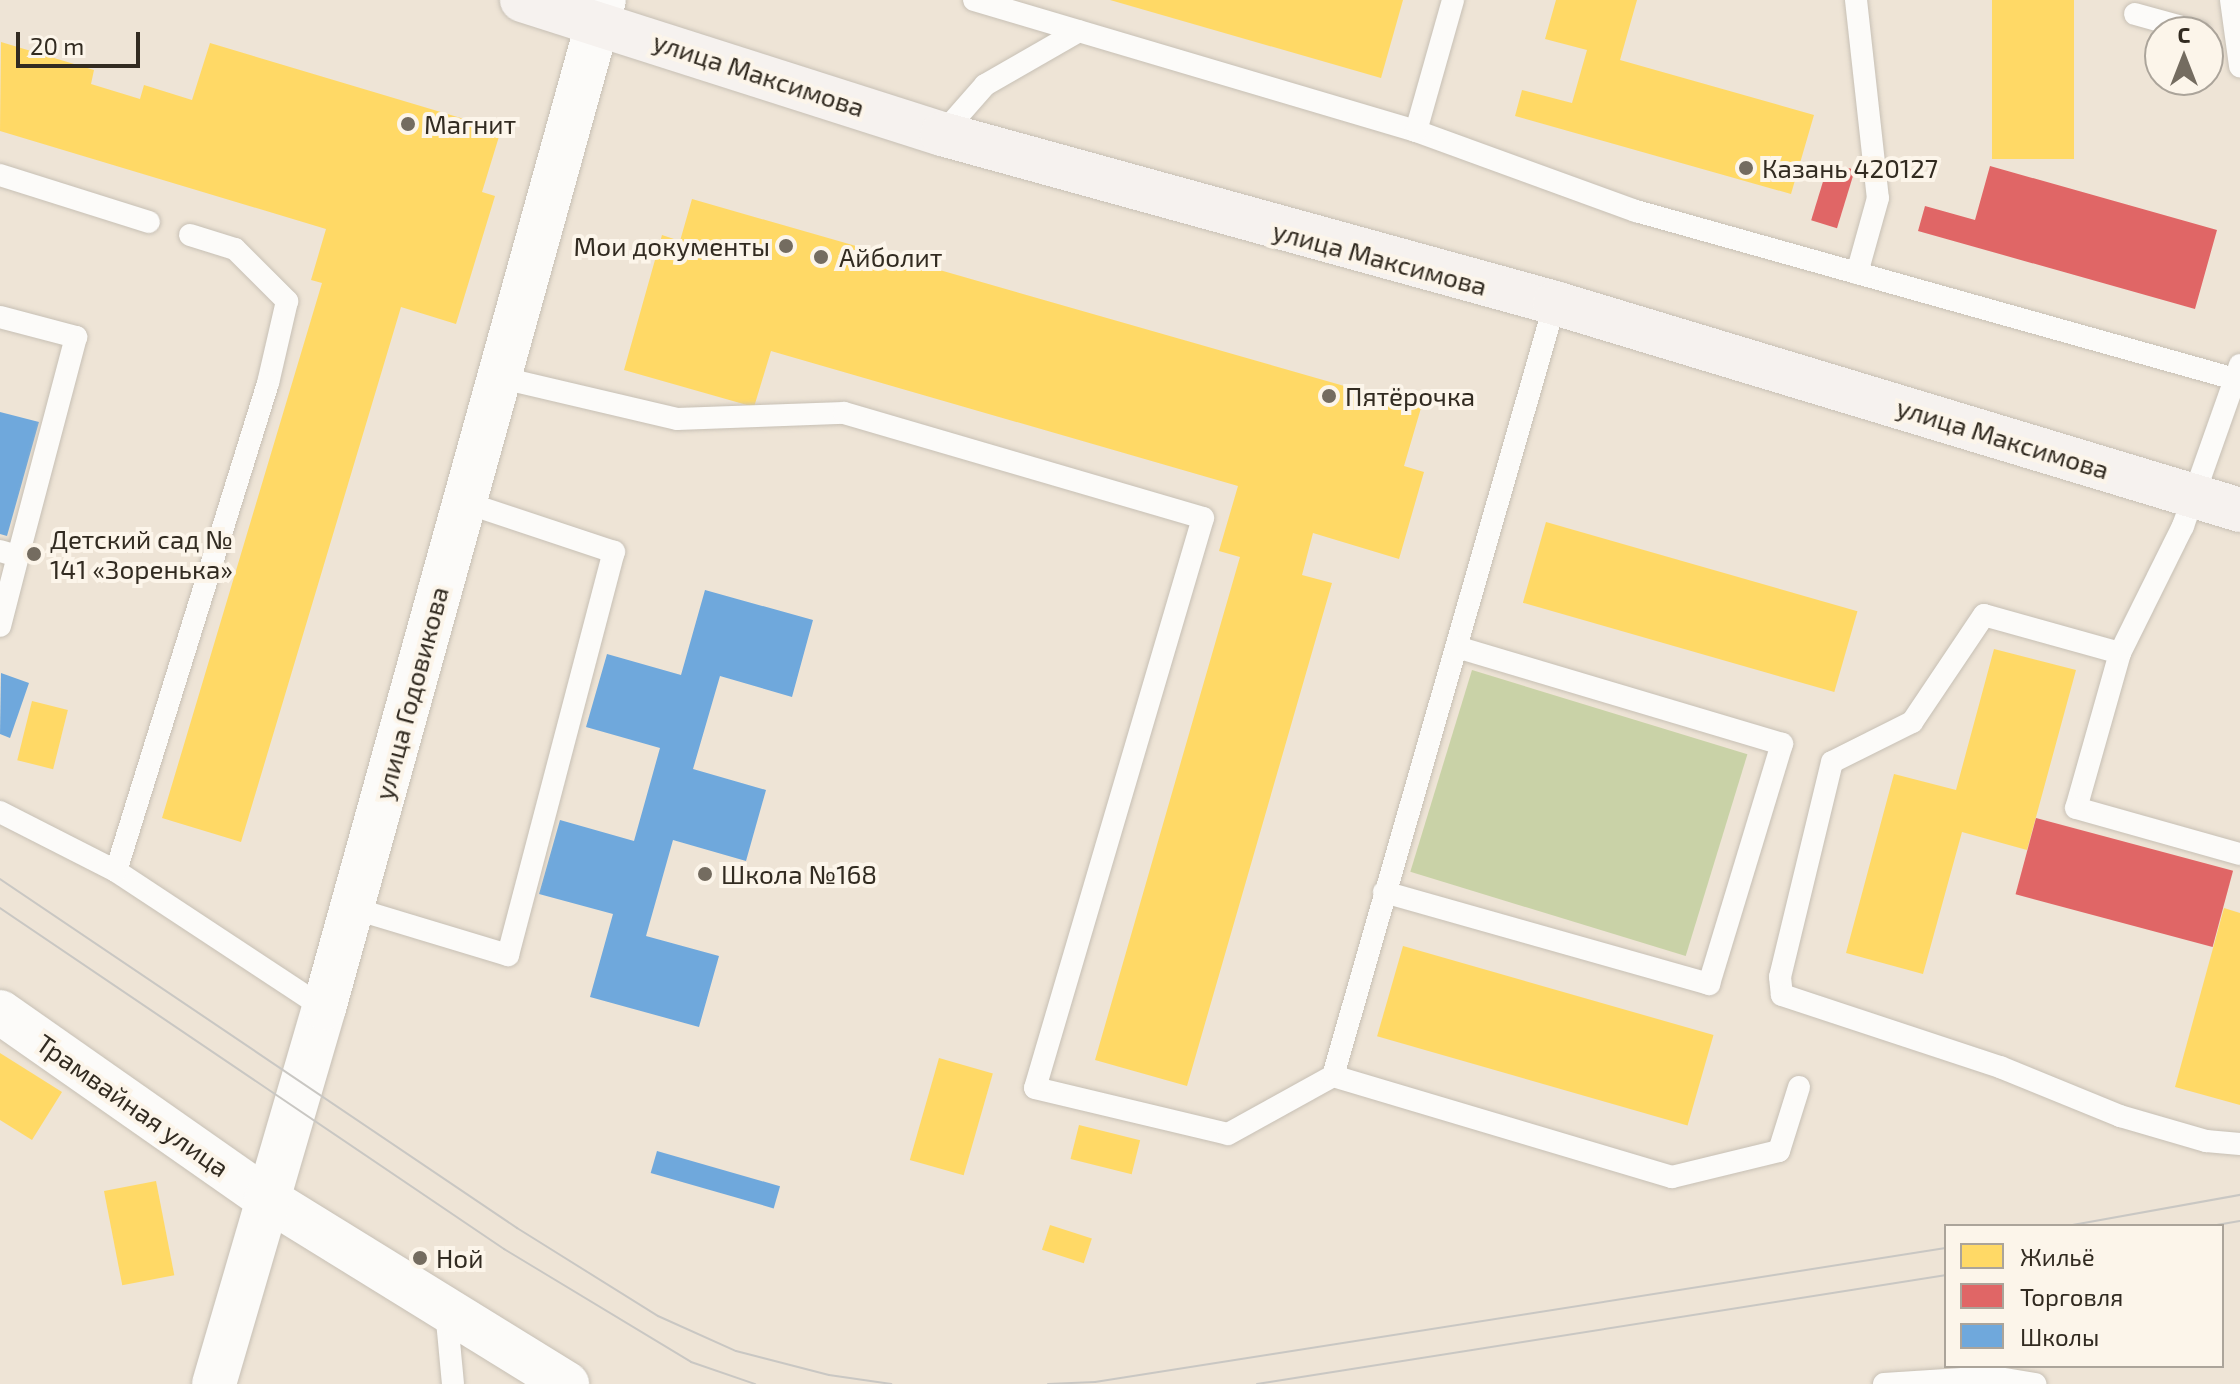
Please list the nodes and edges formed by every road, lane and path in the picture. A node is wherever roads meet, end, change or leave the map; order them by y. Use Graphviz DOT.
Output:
graph roads {
  1 [pos="522,0"];
  2 [pos="974,0"];
  3 [pos="1453,0"];
  4 [pos="1856,0"];
  5 [pos="2231,0"];
  6 [pos="600,12"];
  7 [pos="2135,14"];
  8 [pos="2144,16"];
  9 [pos="1079,31"];
  10 [pos="2224,38"];
  11 [pos="2237,42"];
  12 [pos="2240,66"];
  13 [pos="1416,131"];
  14 [pos="942,134"];
  15 [pos="0,175"];
  16 [pos="149,222"];
  17 [pos="190,235"];
  18 [pos="1857,273"];
  19 [pos="1555,303"];
  20 [pos="0,317"];
  21 [pos="2237,372"];
  22 [pos="498,377"];
  23 [pos="2195,496"];
  24 [pos="464,502"];
  25 [pos="2240,510"];
  26 [pos="9,554"];
  27 [pos="0,626"];
  28 [pos="1457,647"];
  29 [pos="2120,653"];
  30 [pos="0,812"];
  31 [pos="2240,854"];
  32 [pos="116,871"];
  33 [pos="1384,892"];
  34 [pos="352,908"];
  35 [pos="324,1008"];
  36 [pos="0,1012"];
  37 [pos="1333,1076"];
  38 [pos="1799,1087"];
  39 [pos="2240,1144"];
  40 [pos="266,1198"];
  41 [pos="446,1309"];
  42 [pos="214,1384"];
  43 [pos="453,1384"];
  44 [pos="567,1384"];
  45 [pos="1884,1384"];
  46 [pos="2035,1384"];
  1 -- 6 [label="main road, улица Максимова"];
  2 -- 9 [label="lane"];
  3 -- 13 [label="lane"];
  4 -- 18 [label="lane"];
  5 -- 11 [label="lane"];
  6 -- 14 [label="main road, улица Максимова"];
  6 -- 22 [label="street, улица Годовикова"];
  7 -- 8 [label="lane"];
  9 -- 13 [label="lane"];
  9 -- 14 [label="lane"];
  10 -- 11 [label="lane"];
  11 -- 12 [label="lane"];
  13 -- 18 [label="lane"];
  14 -- 19 [label="main road, улица Максимова"];
  15 -- 16 [label="lane"];
  17 -- 32 [label="lane"];
  18 -- 21 [label="lane"];
  19 -- 23 [label="main road, улица Максимова"];
  19 -- 28 [label="lane"];
  20 -- 26 [label="lane"];
  21 -- 23 [label="lane"];
  22 -- 24 [label="street, улица Годовикова"];
  22 -- 37 [label="lane"];
  23 -- 25 [label="main road, улица Максимова"];
  23 -- 29 [label="lane"];
  24 -- 34 [label="street, улица Годовикова"];
  24 -- 34 [label="lane"];
  26 -- 27 [label="lane"];
  28 -- 33 [label="lane"];
  28 -- 33 [label="lane"];
  29 -- 31 [label="lane"];
  29 -- 39 [label="lane"];
  30 -- 32 [label="lane"];
  32 -- 35 [label="lane"];
  33 -- 37 [label="lane"];
  34 -- 35 [label="street, улица Годовикова"];
  35 -- 40 [label="street, улица Годовикова"];
  36 -- 40 [label="street, Трамвайная улица"];
  37 -- 38 [label="lane"];
  40 -- 41 [label="street, Трамвайная улица"];
  40 -- 42 [label="street, улица Годовикова"];
  41 -- 43 [label="lane"];
  41 -- 44 [label="street, Трамвайная улица"];
  45 -- 46 [label="lane"];
}
